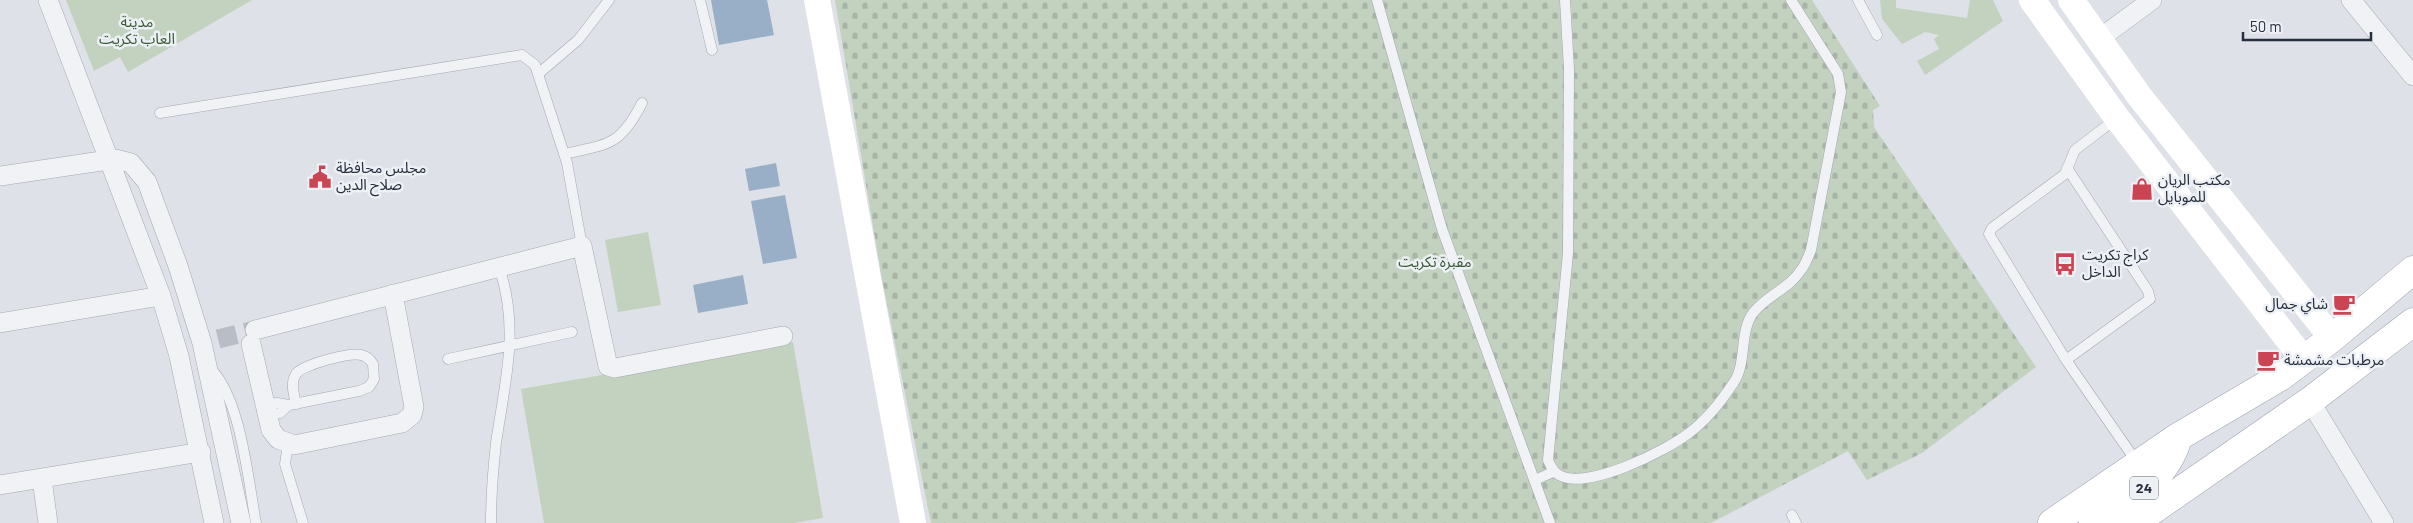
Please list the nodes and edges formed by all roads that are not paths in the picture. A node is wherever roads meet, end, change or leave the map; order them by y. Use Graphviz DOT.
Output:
graph roads {
  1 [pos="48,0"];
  2 [pos="609,0"];
  3 [pos="700,0"];
  4 [pos="817,0"];
  5 [pos="1378,0"];
  6 [pos="1565,0"];
  7 [pos="1791,0"];
  8 [pos="1858,0"];
  9 [pos="2032,0"];
  10 [pos="2071,0"];
  11 [pos="2152,0"];
  12 [pos="2357,2"];
  13 [pos="1877,34"];
  14 [pos="2099,39"];
  15 [pos="712,50"];
  16 [pos="538,74"];
  17 [pos="2413,76"];
  18 [pos="642,103"];
  19 [pos="160,114"];
  20 [pos="2117,118"];
  21 [pos="564,154"];
  22 [pos="109,159"];
  23 [pos="2067,168"];
  24 [pos="0,176"];
  25 [pos="582,246"];
  26 [pos="499,267"];
  27 [pos="2413,270"];
  28 [pos="393,294"];
  29 [pos="161,296"];
  30 [pos="2413,322"];
  31 [pos="0,323"];
  32 [pos="572,332"];
  33 [pos="783,336"];
  34 [pos="2332,338"];
  35 [pos="511,346"];
  36 [pos="448,359"];
  37 [pos="2066,360"];
  38 [pos="2304,360"];
  39 [pos="207,365"];
  40 [pos="2310,401"];
  41 [pos="293,405"];
  42 [pos="267,410"];
  43 [pos="2178,438"];
  44 [pos="288,444"];
  45 [pos="201,452"];
  46 [pos="2139,465"];
  47 [pos="1553,472"];
  48 [pos="42,479"];
  49 [pos="1535,480"];
  50 [pos="0,485"];
  51 [pos="48,523"];
  52 [pos="214,523"];
  53 [pos="242,523"];
  54 [pos="256,523"];
  55 [pos="303,523"];
  56 [pos="491,523"];
  57 [pos="913,523"];
  58 [pos="1550,523"];
  59 [pos="2052,523"];
  60 [pos="2093,523"];
  61 [pos="2134,523"];
  62 [pos="2384,523"];
  1 -- 22 [label="street"];
  2 -- 16 [label="lane"];
  3 -- 15 [label="lane"];
  4 -- 57 [label="main road"];
  5 -- 49 [label="lane"];
  6 -- 47 [label="lane"];
  7 -- 47 [label="lane"];
  8 -- 13 [label="lane"];
  9 -- 20 [label="main road"];
  10 -- 14 [label="main road"];
  11 -- 14 [label="street"];
  12 -- 17 [label="street"];
  14 -- 34 [label="main road"];
  16 -- 19 [label="lane"];
  16 -- 21 [label="lane"];
  18 -- 21 [label="lane"];
  20 -- 23 [label="lane"];
  20 -- 38 [label="main road"];
  21 -- 25 [label="lane"];
  22 -- 24 [label="street"];
  22 -- 29 [label="street"];
  22 -- 39 [label="street"];
  23 -- 37 [label="lane"];
  23 -- 37 [label="lane"];
  25 -- 26 [label="street"];
  25 -- 33 [label="street"];
  26 -- 28 [label="street"];
  26 -- 35 [label="lane"];
  27 -- 34 [label="main road"];
  28 -- 42 [label="street"];
  28 -- 44 [label="street"];
  29 -- 31 [label="street"];
  29 -- 45 [label="street"];
  30 -- 40 [label="main road"];
  32 -- 35 [label="lane"];
  34 -- 38 [label="main road"];
  35 -- 36 [label="lane"];
  35 -- 56 [label="lane"];
  37 -- 46 [label="lane"];
  38 -- 43 [label="main road"];
  39 -- 53 [label="street"];
  39 -- 54 [label="lane"];
  40 -- 61 [label="main road"];
  40 -- 62 [label="street"];
  41 -- 41 [label="lane"];
  41 -- 42 [label="lane"];
  42 -- 44 [label="street"];
  43 -- 46 [label="main road"];
  43 -- 60 [label="main road, 24"];
  44 -- 55 [label="lane"];
  45 -- 48 [label="street"];
  45 -- 52 [label="street"];
  46 -- 59 [label="main road"];
  47 -- 49 [label="lane"];
  48 -- 50 [label="street"];
  48 -- 51 [label="street"];
  49 -- 58 [label="lane"];
}
